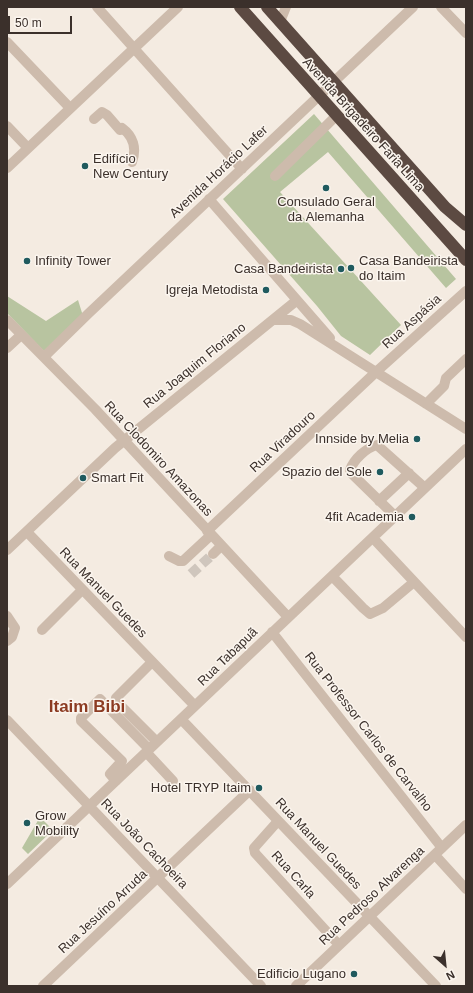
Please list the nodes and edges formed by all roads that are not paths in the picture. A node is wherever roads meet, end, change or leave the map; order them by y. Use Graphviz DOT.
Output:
graph roads {
  1 [pos="97,7"];
  2 [pos="178,7"];
  3 [pos="240,7"];
  4 [pos="267,7"];
  5 [pos="286,7"];
  6 [pos="413,7"];
  7 [pos="441,7"];
  8 [pos="280,22"];
  9 [pos="466,33"];
  10 [pos="7,42"];
  11 [pos="134,48"];
  12 [pos="334,82"];
  13 [pos="318,96"];
  14 [pos="70,108"];
  15 [pos="336,116"];
  16 [pos="94,119"];
  17 [pos="7,126"];
  18 [pos="28,148"];
  19 [pos="132,162"];
  20 [pos="7,168"];
  21 [pos="242,169"];
  22 [pos="275,176"];
  23 [pos="208,199"];
  24 [pos="466,225"];
  25 [pos="465,257"];
  26 [pos="466,291"];
  27 [pos="296,300"];
  28 [pos="7,320"];
  29 [pos="273,320"];
  30 [pos="21,335"];
  31 [pos="7,348"];
  32 [pos="340,349"];
  33 [pos="44,357"];
  34 [pos="466,360"];
  35 [pos="376,372"];
  36 [pos="426,404"];
  37 [pos="466,429"];
  38 [pos="124,441"];
  39 [pos="466,449"];
  40 [pos="409,472"];
  41 [pos="425,488"];
  42 [pos="379,501"];
  43 [pos="395,516"];
  44 [pos="26,532"];
  45 [pos="209,533"];
  46 [pos="372,538"];
  47 [pos="221,546"];
  48 [pos="7,550"];
  49 [pos="213,554"];
  50 [pos="169,556"];
  51 [pos="332,576"];
  52 [pos="414,582"];
  53 [pos="82,590"];
  54 [pos="7,616"];
  55 [pos="288,617"];
  56 [pos="42,630"];
  57 [pos="272,632"];
  58 [pos="466,637"];
  59 [pos="7,641"];
  60 [pos="152,662"];
  61 [pos="195,706"];
  62 [pos="181,719"];
  63 [pos="7,720"];
  64 [pos="151,748"];
  65 [pos="116,781"];
  66 [pos="173,781"];
  67 [pos="250,790"];
  68 [pos="89,806"];
  69 [pos="278,821"];
  70 [pos="466,825"];
  71 [pos="442,848"];
  72 [pos="435,855"];
  73 [pos="158,878"];
  74 [pos="7,884"];
  75 [pos="466,889"];
  76 [pos="369,917"];
  77 [pos="339,945"];
  78 [pos="44,986"];
  79 [pos="261,986"];
  80 [pos="296,986"];
  81 [pos="436,986"];
  1 -- 11 [label="street"];
  2 -- 11 [label="street"];
  3 -- 13 [label="highway, Avenida Brigadeiro Faria Lima"];
  4 -- 8 [label="highway, Avenida Brigadeiro Faria Lima"];
  5 -- 8 [label="street"];
  6 -- 12 [label="street, Avenida Horácio Lafer"];
  7 -- 9 [label="street"];
  8 -- 12 [label="highway, Avenida Brigadeiro Faria Lima"];
  10 -- 14 [label="street"];
  11 -- 14 [label="street"];
  11 -- 21 [label="street"];
  12 -- 13 [label="street, Avenida Horácio Lafer"];
  12 -- 24 [label="highway, Avenida Brigadeiro Faria Lima"];
  13 -- 15 [label="highway, Avenida Brigadeiro Faria Lima"];
  13 -- 21 [label="street, Avenida Horácio Lafer"];
  14 -- 18 [label="street"];
  15 -- 22 [label="street"];
  15 -- 25 [label="highway, Avenida Brigadeiro Faria Lima"];
  16 -- 19 [label="street"];
  17 -- 18 [label="street"];
  18 -- 20 [label="street"];
  21 -- 23 [label="street, Avenida Horácio Lafer"];
  23 -- 27 [label="street"];
  23 -- 33 [label="street, Avenida Horácio Lafer"];
  26 -- 35 [label="street, Rua Aspásia"];
  27 -- 29 [label="street, Rua Joaquim Floriano"];
  27 -- 32 [label="street"];
  28 -- 30 [label="street, Rua Clodomiro Amazonas"];
  29 -- 32 [label="street"];
  29 -- 38 [label="street, Rua Joaquim Floriano"];
  30 -- 31 [label="street"];
  30 -- 33 [label="street, Rua Clodomiro Amazonas"];
  32 -- 35 [label="street"];
  33 -- 38 [label="street, Rua Clodomiro Amazonas"];
  34 -- 36 [label="street"];
  35 -- 36 [label="street"];
  35 -- 45 [label="street, Rua Viradouro"];
  36 -- 37 [label="street"];
  38 -- 44 [label="street, Rua Joaquim Floriano"];
  38 -- 45 [label="street, Rua Clodomiro Amazonas"];
  39 -- 41 [label="street, Rua Tabapuã"];
  40 -- 41 [label="street"];
  40 -- 42 [label="street"];
  40 -- 42 [label="street"];
  41 -- 43 [label="street, Rua Tabapuã"];
  42 -- 43 [label="street"];
  43 -- 46 [label="street, Rua Tabapuã"];
  44 -- 48 [label="street, Rua Joaquim Floriano"];
  44 -- 53 [label="street, Rua Manuel Guedes"];
  45 -- 47 [label="street, Rua Clodomiro Amazonas"];
  45 -- 50 [label="street, Rua Viradouro"];
  46 -- 51 [label="street, Rua Tabapuã"];
  46 -- 52 [label="street"];
  47 -- 49 [label="street"];
  47 -- 55 [label="street, Rua Clodomiro Amazonas"];
  51 -- 52 [label="street"];
  51 -- 55 [label="street, Rua Tabapuã"];
  52 -- 58 [label="street"];
  53 -- 56 [label="street"];
  53 -- 60 [label="street, Rua Manuel Guedes"];
  54 -- 59 [label="street"];
  55 -- 57 [label="street, Rua Tabapuã"];
  57 -- 61 [label="street, Rua Tabapuã"];
  57 -- 71 [label="street, Rua Professor Carlos de Carvalho"];
  60 -- 61 [label="street, Rua Manuel Guedes"];
  60 -- 64 [label="street"];
  61 -- 62 [label="street, Rua Tabapuã"];
  62 -- 64 [label="street, Rua Tabapuã"];
  62 -- 67 [label="street, Rua Manuel Guedes"];
  63 -- 68 [label="street, Rua João Cachoeira"];
  64 -- 65 [label="street, Rua Tabapuã"];
  64 -- 65 [label="street"];
  64 -- 66 [label="street"];
  65 -- 68 [label="street, Rua Tabapuã"];
  67 -- 69 [label="street, Rua Manuel Guedes"];
  67 -- 73 [label="street, Rua Jesuíno Arruda"];
  68 -- 73 [label="street, Rua João Cachoeira"];
  68 -- 74 [label="street, Rua Tabapuã"];
  69 -- 76 [label="street, Rua Manuel Guedes"];
  69 -- 77 [label="street, Rua Carla"];
  70 -- 71 [label="street, Rua Pedroso Alvarenga"];
  71 -- 72 [label="street, Rua Pedroso Alvarenga"];
  72 -- 75 [label="street"];
  72 -- 76 [label="street, Rua Pedroso Alvarenga"];
  73 -- 78 [label="street, Rua Jesuíno Arruda"];
  73 -- 79 [label="street, Rua João Cachoeira"];
  76 -- 77 [label="street, Rua Pedroso Alvarenga"];
  76 -- 81 [label="street, Rua Manuel Guedes"];
  77 -- 80 [label="street, Rua Pedroso Alvarenga"];
}
